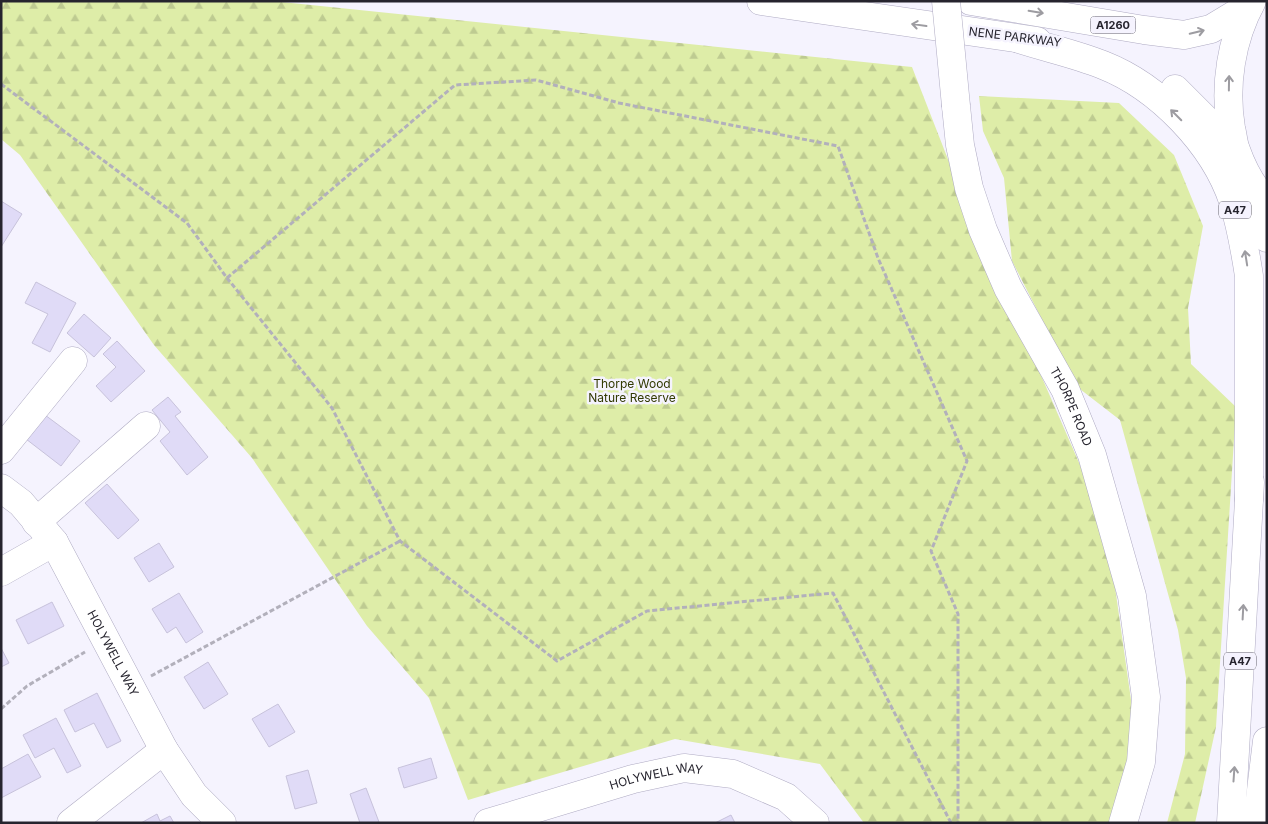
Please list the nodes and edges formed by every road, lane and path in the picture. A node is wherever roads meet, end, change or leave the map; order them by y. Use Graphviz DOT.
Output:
graph roads {
  1 [pos="761,1"];
  2 [pos="946,1"];
  3 [pos="971,1"];
  4 [pos="1250,4"];
  5 [pos="1019,39"];
  6 [pos="1,84"];
  7 [pos="1235,149"];
  8 [pos="1263,199"];
  9 [pos="1267,238"];
  10 [pos="1267,264"];
  11 [pos="227,278"];
  12 [pos="73,361"];
  13 [pos="146,426"];
  14 [pos="1,450"];
  15 [pos="1,488"];
  16 [pos="1249,500"];
  17 [pos="36,522"];
  18 [pos="400,541"];
  19 [pos="54,542"];
  20 [pos="1,572"];
  21 [pos="105,640"];
  22 [pos="130,687"];
  23 [pos="1,710"];
  24 [pos="1267,741"];
  25 [pos="164,750"];
  26 [pos="71,823"];
  27 [pos="222,823"];
  28 [pos="488,823"];
  29 [pos="815,823"];
  30 [pos="950,823"];
  31 [pos="958,823"];
  32 [pos="1124,823"];
  33 [pos="1231,823"];
  34 [pos="1257,823"];
  5 -- 1 [label="main road, NENE PARKWAY, one-way"];
  2 -- 32 [label="main road, THORPE ROAD, bridge"];
  3 -- 4 [label="main road, A1260, one-way"];
  7 -- 4 [label="main road, one-way"];
  5 -- 7 [label="main road, NENE PARKWAY"];
  16 -- 5 [label="main road, A47, one-way"];
  6 -- 11 [label="path"];
  7 -- 8 [label="main road"];
  8 -- 9 [label="main road, A47"];
  10 -- 16 [label="main road, A47"];
  11 -- 18 [label="path"];
  11 -- 31 [label="path"];
  12 -- 14 [label="main road"];
  13 -- 17 [label="main road"];
  15 -- 17 [label="main road, HOLYWELL WAY"];
  33 -- 16 [label="main road, A47, one-way"];
  17 -- 19 [label="main road, HOLYWELL WAY"];
  18 -- 22 [label="path"];
  18 -- 30 [label="path"];
  19 -- 20 [label="main road"];
  19 -- 21 [label="main road, HOLYWELL WAY"];
  21 -- 22 [label="main road, HOLYWELL WAY"];
  21 -- 23 [label="path"];
  22 -- 25 [label="main road, HOLYWELL WAY"];
  24 -- 34 [label="main road"];
  25 -- 26 [label="main road"];
  25 -- 27 [label="main road, HOLYWELL WAY"];
  28 -- 29 [label="main road, HOLYWELL WAY"];
}
